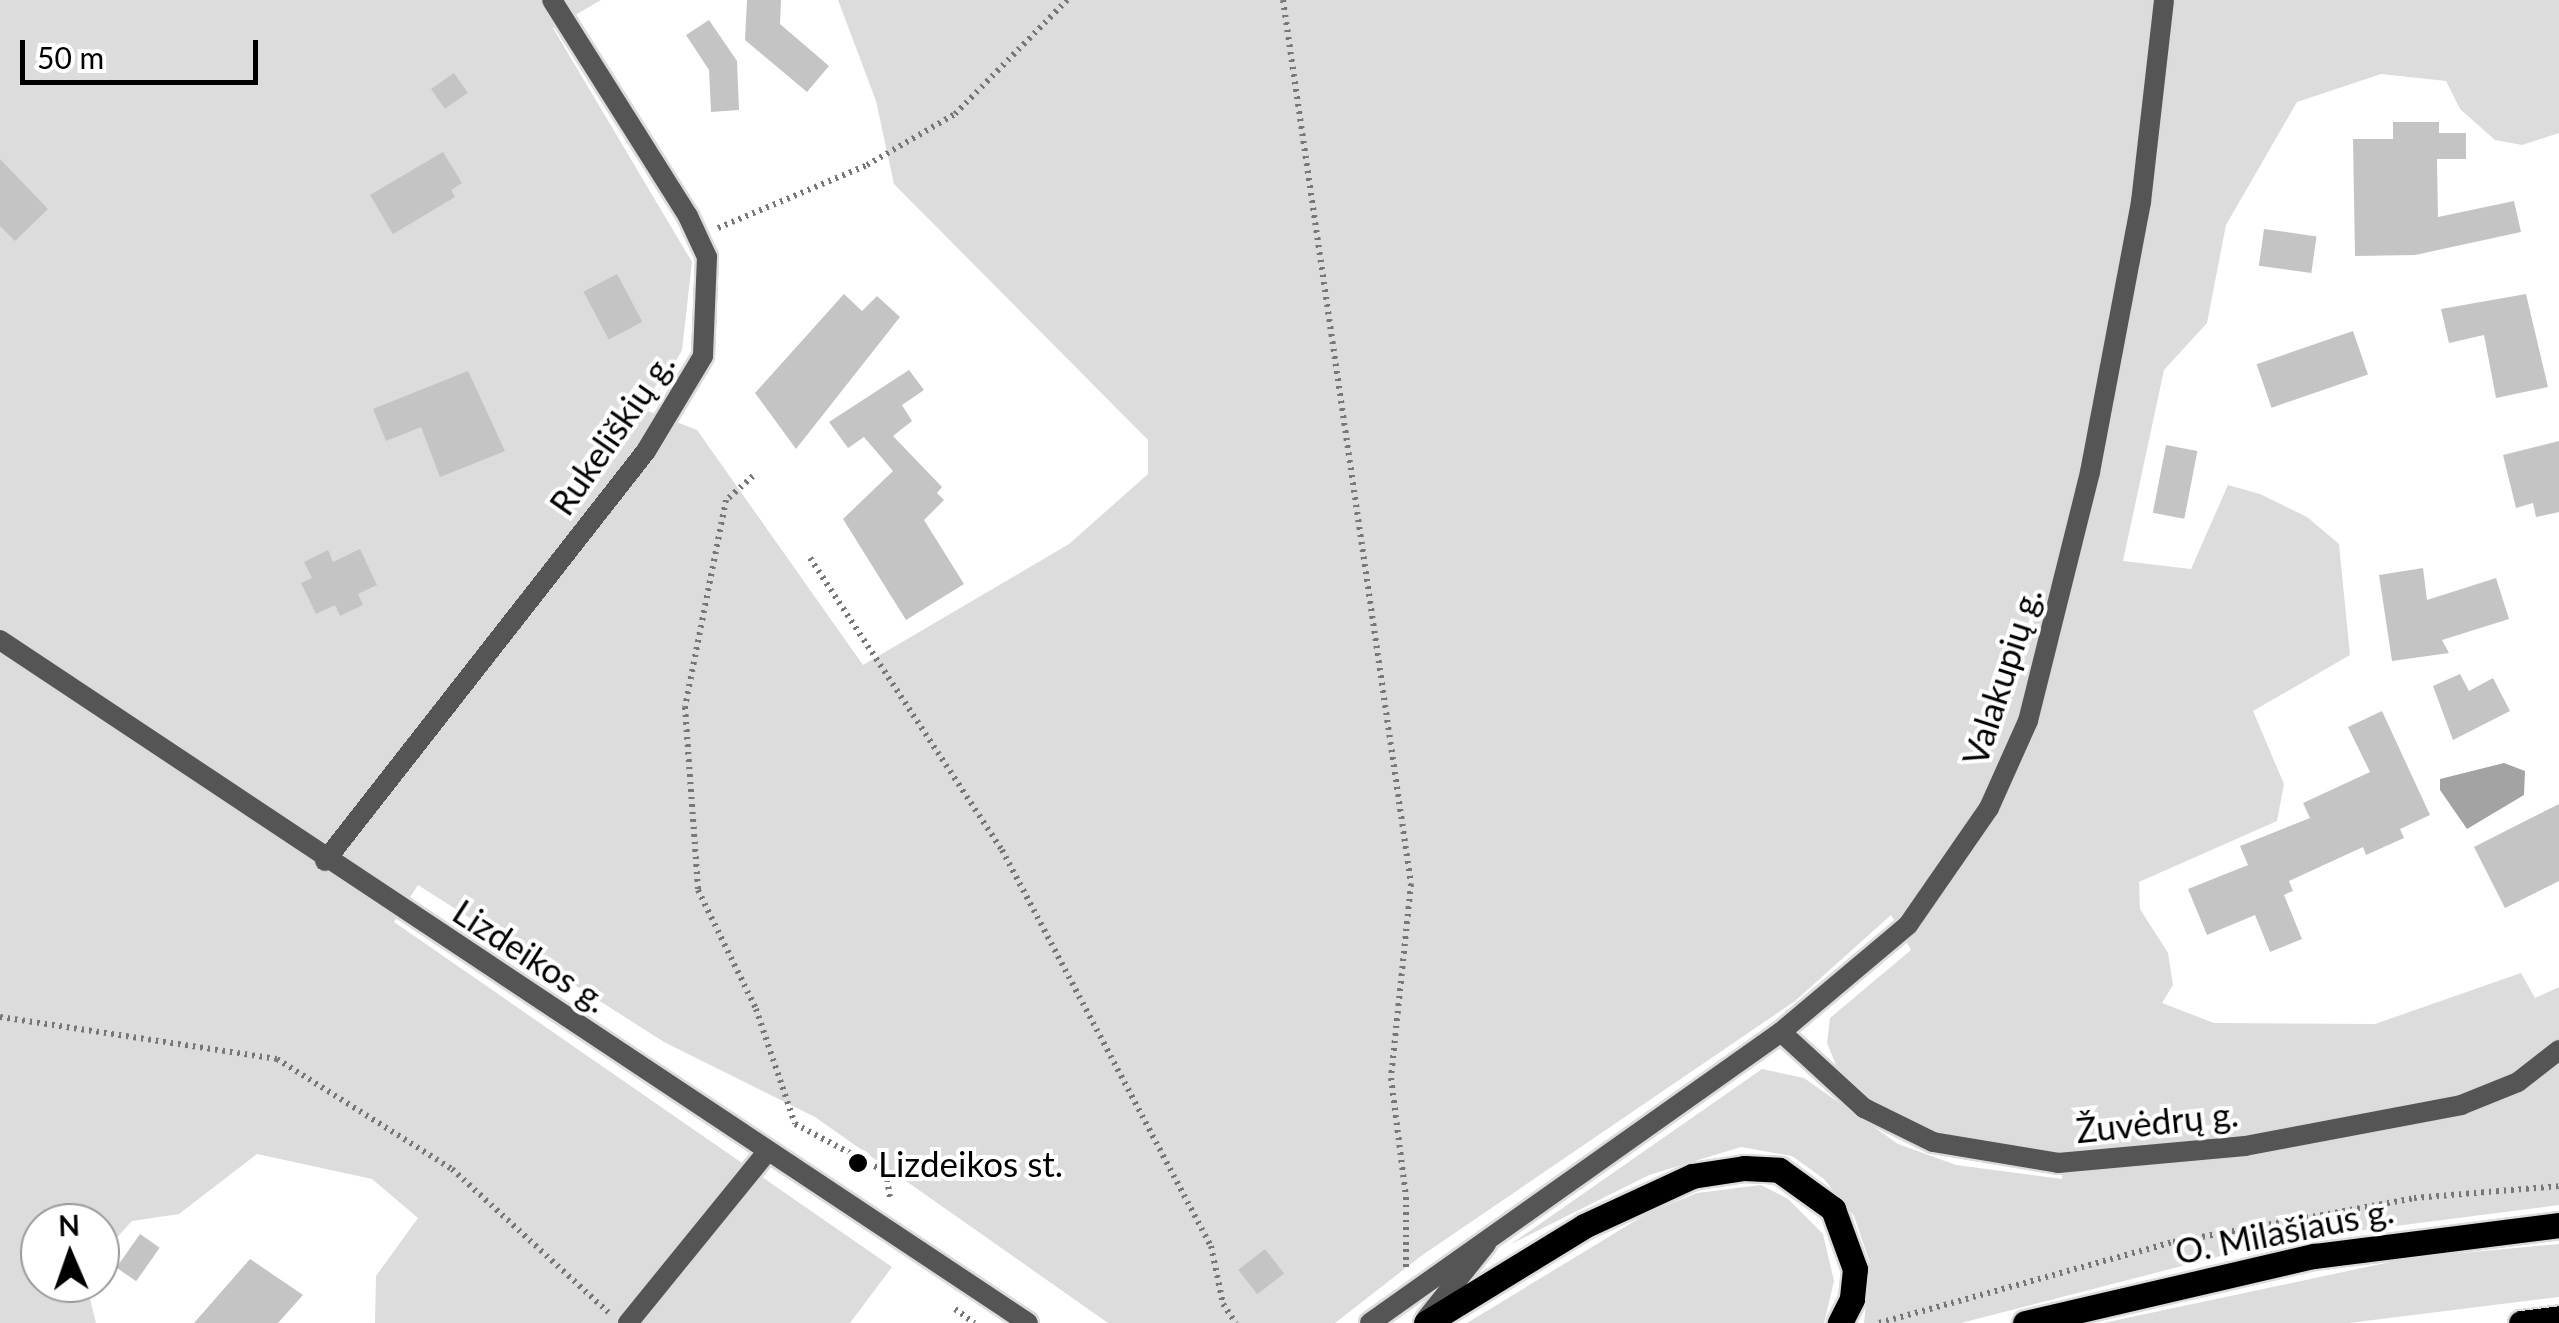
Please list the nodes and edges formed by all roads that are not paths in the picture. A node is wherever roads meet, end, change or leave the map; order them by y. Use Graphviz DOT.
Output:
graph roads {
  1 [pos="552,0"];
  2 [pos="2164,0"];
  3 [pos="0,640"];
  4 [pos="325,861"];
  5 [pos="1782,1032"];
  6 [pos="2559,1050"];
  7 [pos="768,1151"];
  8 [pos="2559,1226"];
  9 [pos="1500,1227"];
  10 [pos="2559,1318"];
  11 [pos="628,1323"];
  12 [pos="1028,1323"];
  13 [pos="1370,1323"];
  14 [pos="1425,1323"];
  15 [pos="1840,1323"];
  16 [pos="2025,1323"];
  17 [pos="2521,1323"];
  1 -- 4 [label="street, Rukeliškių g."];
  2 -- 5 [label="street, Valakupių g."];
  3 -- 4 [label="street, Lizdeikos g."];
  4 -- 7 [label="street, Lizdeikos g."];
  5 -- 6 [label="street, Žuvėdrų g."];
  5 -- 9 [label="street, Valakupių g."];
  7 -- 11 [label="street"];
  7 -- 12 [label="street, Lizdeikos g."];
  8 -- 16 [label="main road, O. Milašiaus g."];
  9 -- 13 [label="street, Valakupių g."];
  9 -- 14 [label="street"];
  10 -- 17 [label="main road"];
  14 -- 15 [label="main road"];
}
